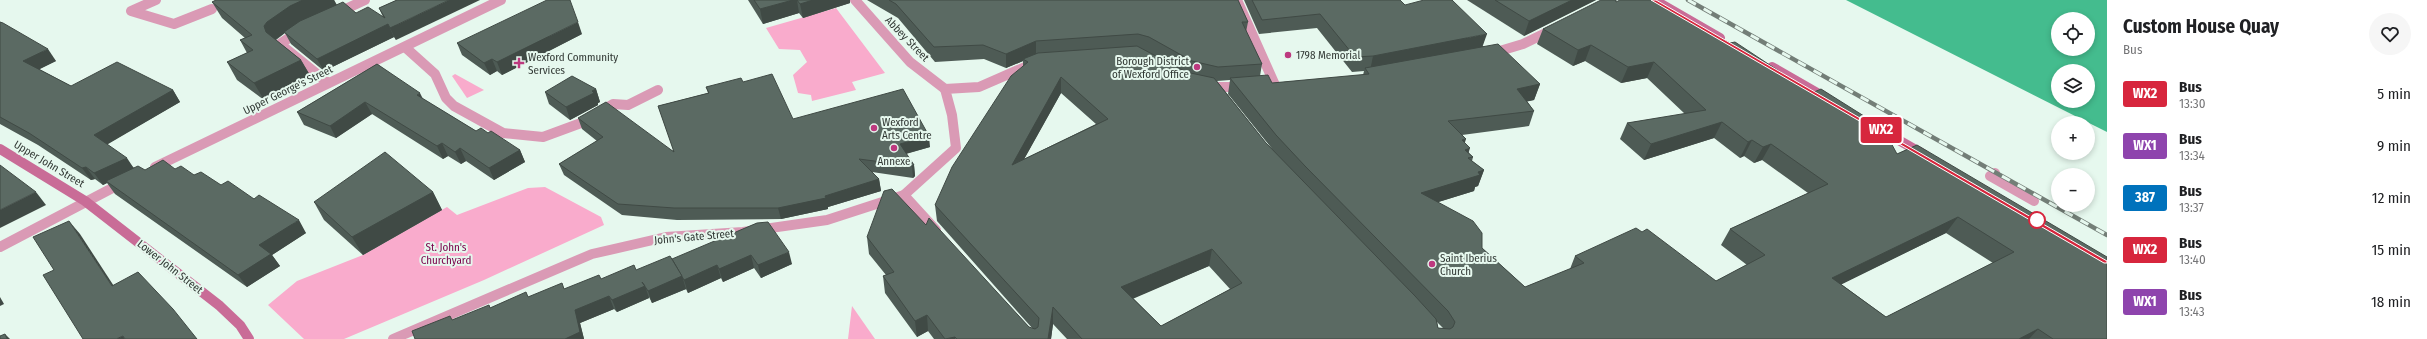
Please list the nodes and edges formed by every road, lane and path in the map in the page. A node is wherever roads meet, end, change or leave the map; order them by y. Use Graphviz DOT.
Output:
graph roads {
  1 [pos="156,0"];
  2 [pos="364,0"];
  3 [pos="501,0"];
  4 [pos="855,0"];
  5 [pos="1237,0"];
  6 [pos="1654,0"];
  7 [pos="212,9"];
  8 [pos="330,16"];
  9 [pos="1564,24"];
  10 [pos="310,25"];
  11 [pos="1727,42"];
  12 [pos="406,48"];
  13 [pos="1482,55"];
  14 [pos="1760,61"];
  15 [pos="1044,62"];
  16 [pos="328,83"];
  17 [pos="1202,85"];
  18 [pos="1275,85"];
  19 [pos="1253,86"];
  20 [pos="1216,88"];
  21 [pos="945,89"];
  22 [pos="658,90"];
  23 [pos="1223,100"];
  24 [pos="1835,103"];
  25 [pos="1862,119"];
  26 [pos="0,148"];
  27 [pos="1935,161"];
  28 [pos="146,172"];
  29 [pos="1995,173"];
  30 [pos="132,178"];
  31 [pos="904,195"];
  32 [pos="85,201"];
  33 [pos="2034,201"];
  34 [pos="944,240"];
  35 [pos="0,247"];
  36 [pos="250,339"];
  37 [pos="393,339"];
  1 -- 7 [label="street"];
  2 -- 8 [label="street"];
  3 -- 12 [label="street, Upper George's Street"];
  4 -- 21 [label="street, Abbey Street"];
  5 -- 18 [label="street"];
  6 -- 11 [label="main road"];
  9 -- 13 [label="street"];
  10 -- 16 [label="street"];
  12 -- 16 [label="street, Upper George's Street"];
  12 -- 22 [label="street"];
  14 -- 24 [label="main road"];
  15 -- 21 [label="street"];
  16 -- 28 [label="street, Upper George's Street"];
  17 -- 20 [label="street"];
  19 -- 20 [label="street"];
  20 -- 23 [label="street"];
  21 -- 31 [label="street, John's Gate Street"];
  25 -- 27 [label="main road"];
  26 -- 32 [label="main road, Upper John Street"];
  29 -- 33 [label="street"];
  30 -- 32 [label="street"];
  31 -- 34 [label="street"];
  31 -- 37 [label="street, John's Gate Street"];
  32 -- 35 [label="street"];
  32 -- 36 [label="main road, Lower John Street"];
}
